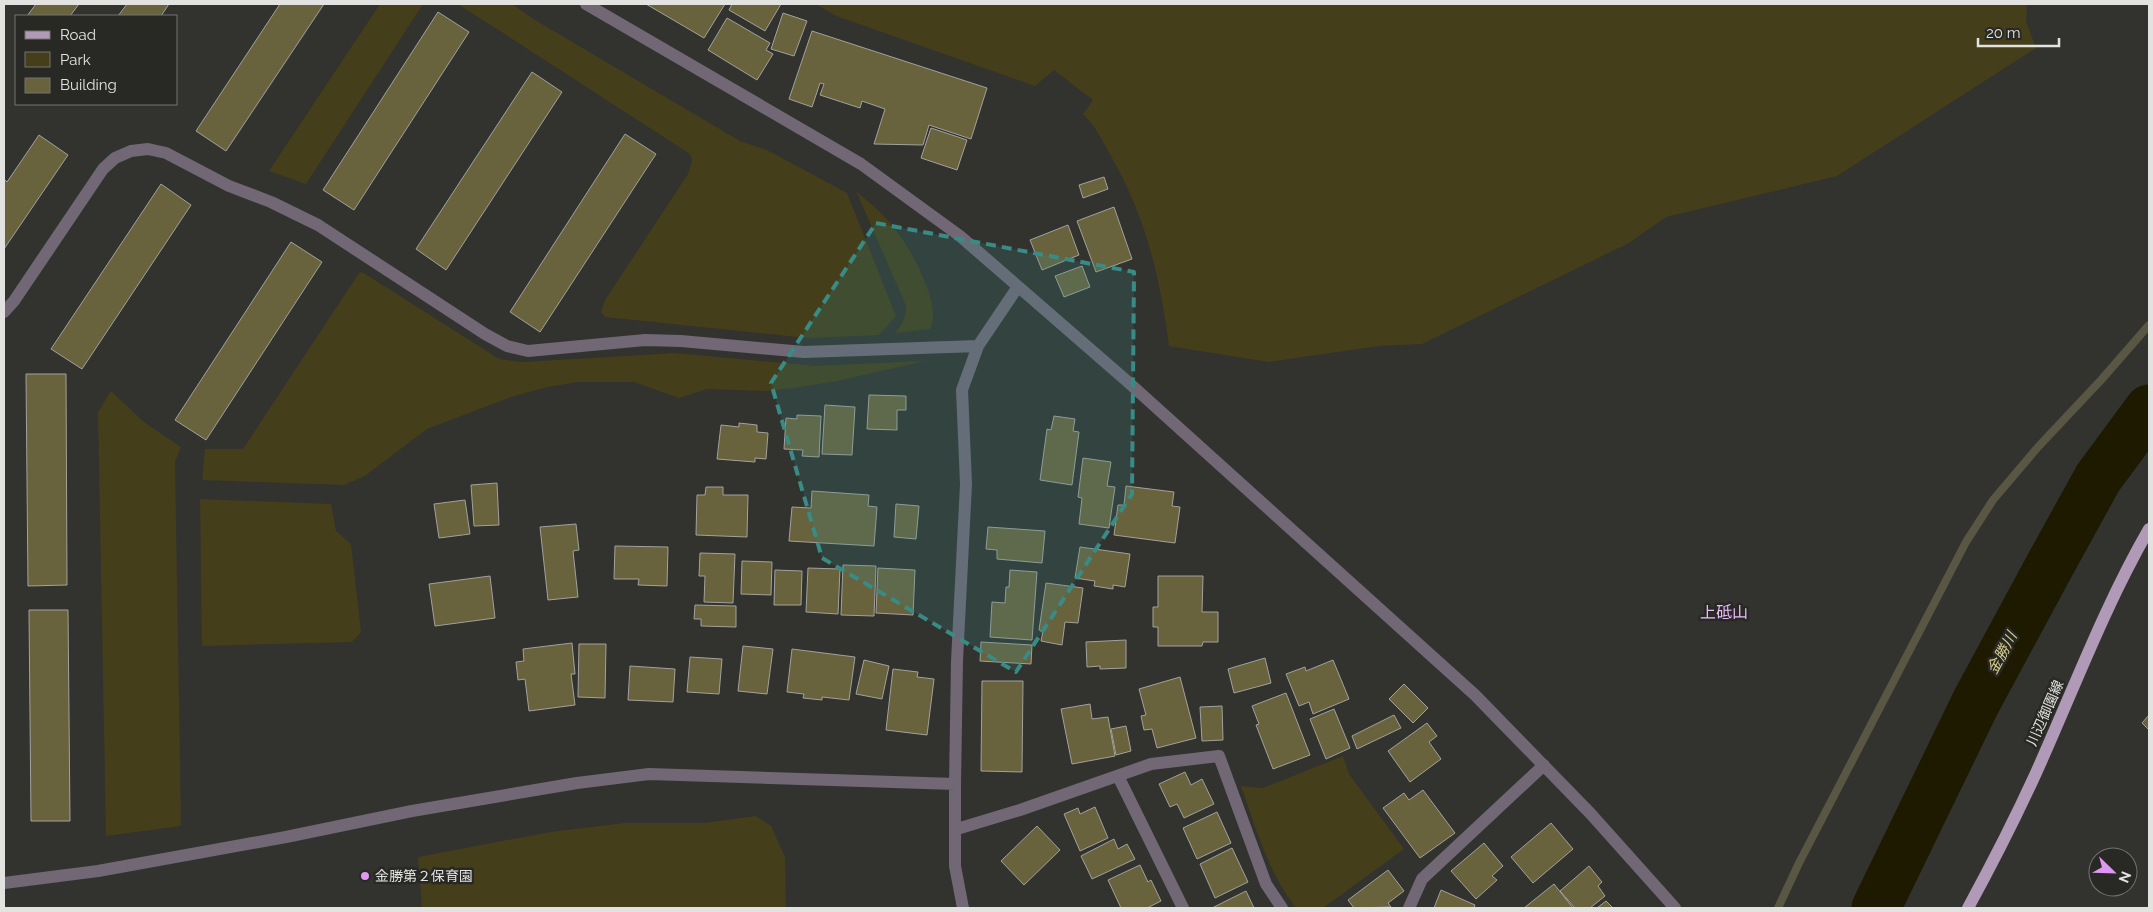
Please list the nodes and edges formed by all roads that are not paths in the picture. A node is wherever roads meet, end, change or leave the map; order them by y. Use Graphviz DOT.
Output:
graph roads {
  1 [pos="586,4"];
  2 [pos="1016,288"];
  3 [pos="4,312"];
  4 [pos="978,346"];
  5 [pos="2149,529"];
  6 [pos="1544,766"];
  7 [pos="1118,776"];
  8 [pos="955,784"];
  9 [pos="957,829"];
  10 [pos="4,883"];
  11 [pos="964,908"];
  12 [pos="1182,908"];
  13 [pos="1282,908"];
  14 [pos="1409,908"];
  15 [pos="1675,908"];
  16 [pos="1968,908"];
  1 -- 2 [label="street"];
  2 -- 4 [label="street"];
  2 -- 6 [label="street"];
  3 -- 4 [label="street"];
  4 -- 8 [label="street"];
  5 -- 16 [label="main road, 川辺御園線"];
  6 -- 14 [label="street"];
  6 -- 15 [label="street"];
  7 -- 9 [label="street"];
  7 -- 12 [label="street"];
  7 -- 13 [label="street"];
  8 -- 9 [label="street"];
  8 -- 10 [label="street"];
  9 -- 11 [label="street"];
}
